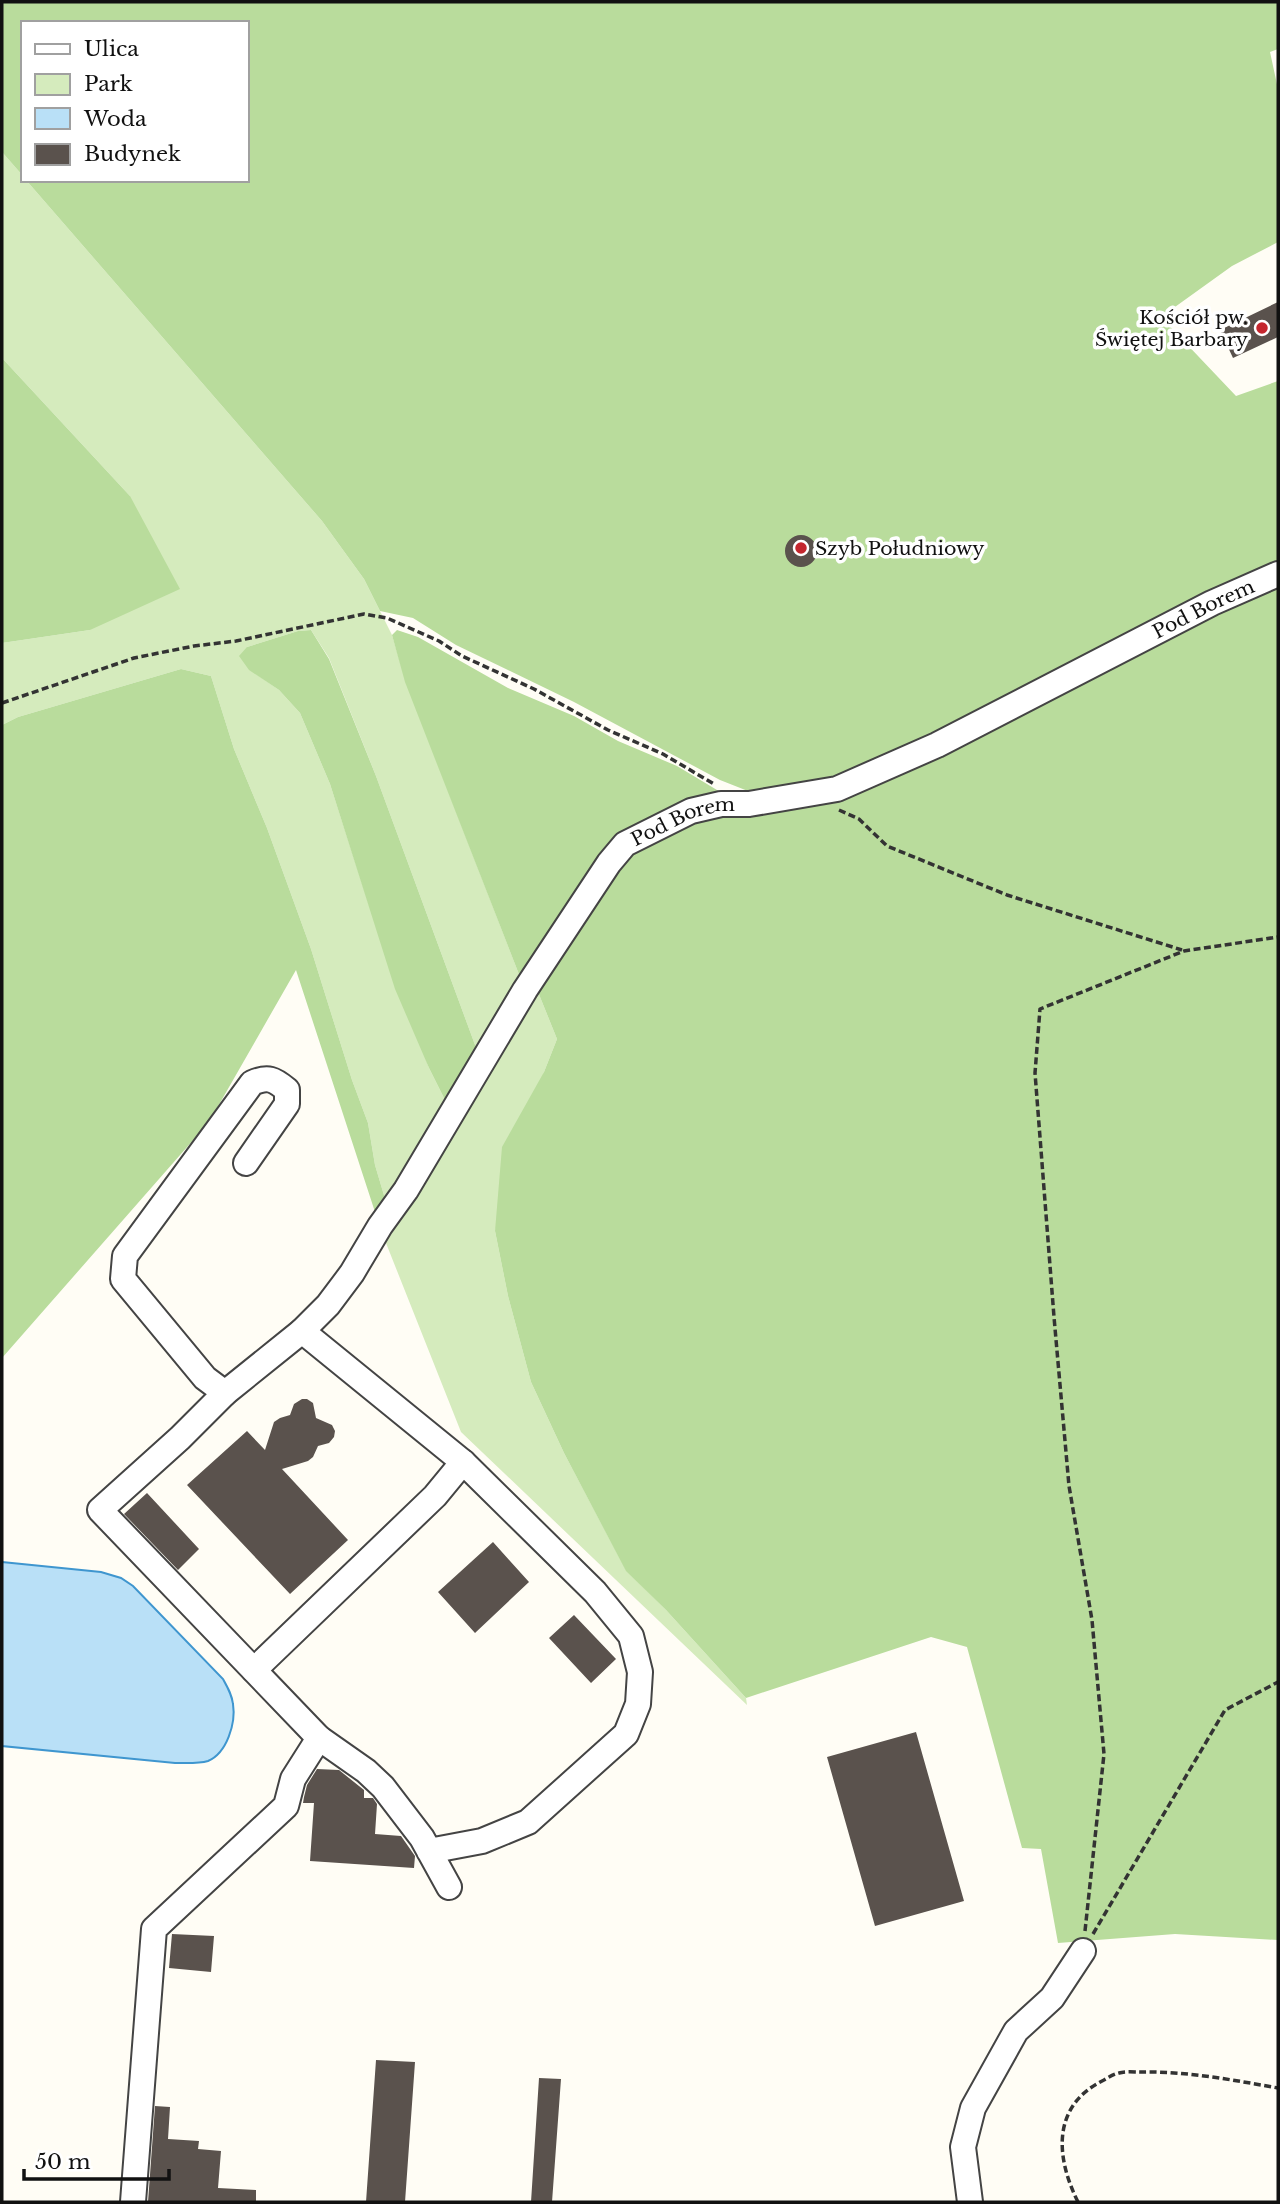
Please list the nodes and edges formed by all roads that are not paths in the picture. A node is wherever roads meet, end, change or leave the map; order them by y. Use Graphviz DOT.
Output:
graph roads {
  1 [pos="1278,574"];
  2 [pos="246,1163"];
  3 [pos="302,1331"];
  4 [pos="225,1393"];
  5 [pos="463,1462"];
  6 [pos="254,1670"];
  7 [pos="319,1738"];
  8 [pos="429,1851"];
  9 [pos="449,1887"];
  10 [pos="1083,1951"];
  11 [pos="133,2202"];
  12 [pos="970,2202"];
  1 -- 3 [label="street, Pod Borem"];
  2 -- 4 [label="street"];
  3 -- 4 [label="street, Pod Borem"];
  3 -- 5 [label="street"];
  4 -- 6 [label="street, Pod Borem"];
  5 -- 6 [label="street"];
  5 -- 8 [label="street"];
  6 -- 7 [label="street"];
  7 -- 8 [label="street"];
  7 -- 11 [label="street"];
  8 -- 9 [label="street"];
  10 -- 12 [label="street"];
}
